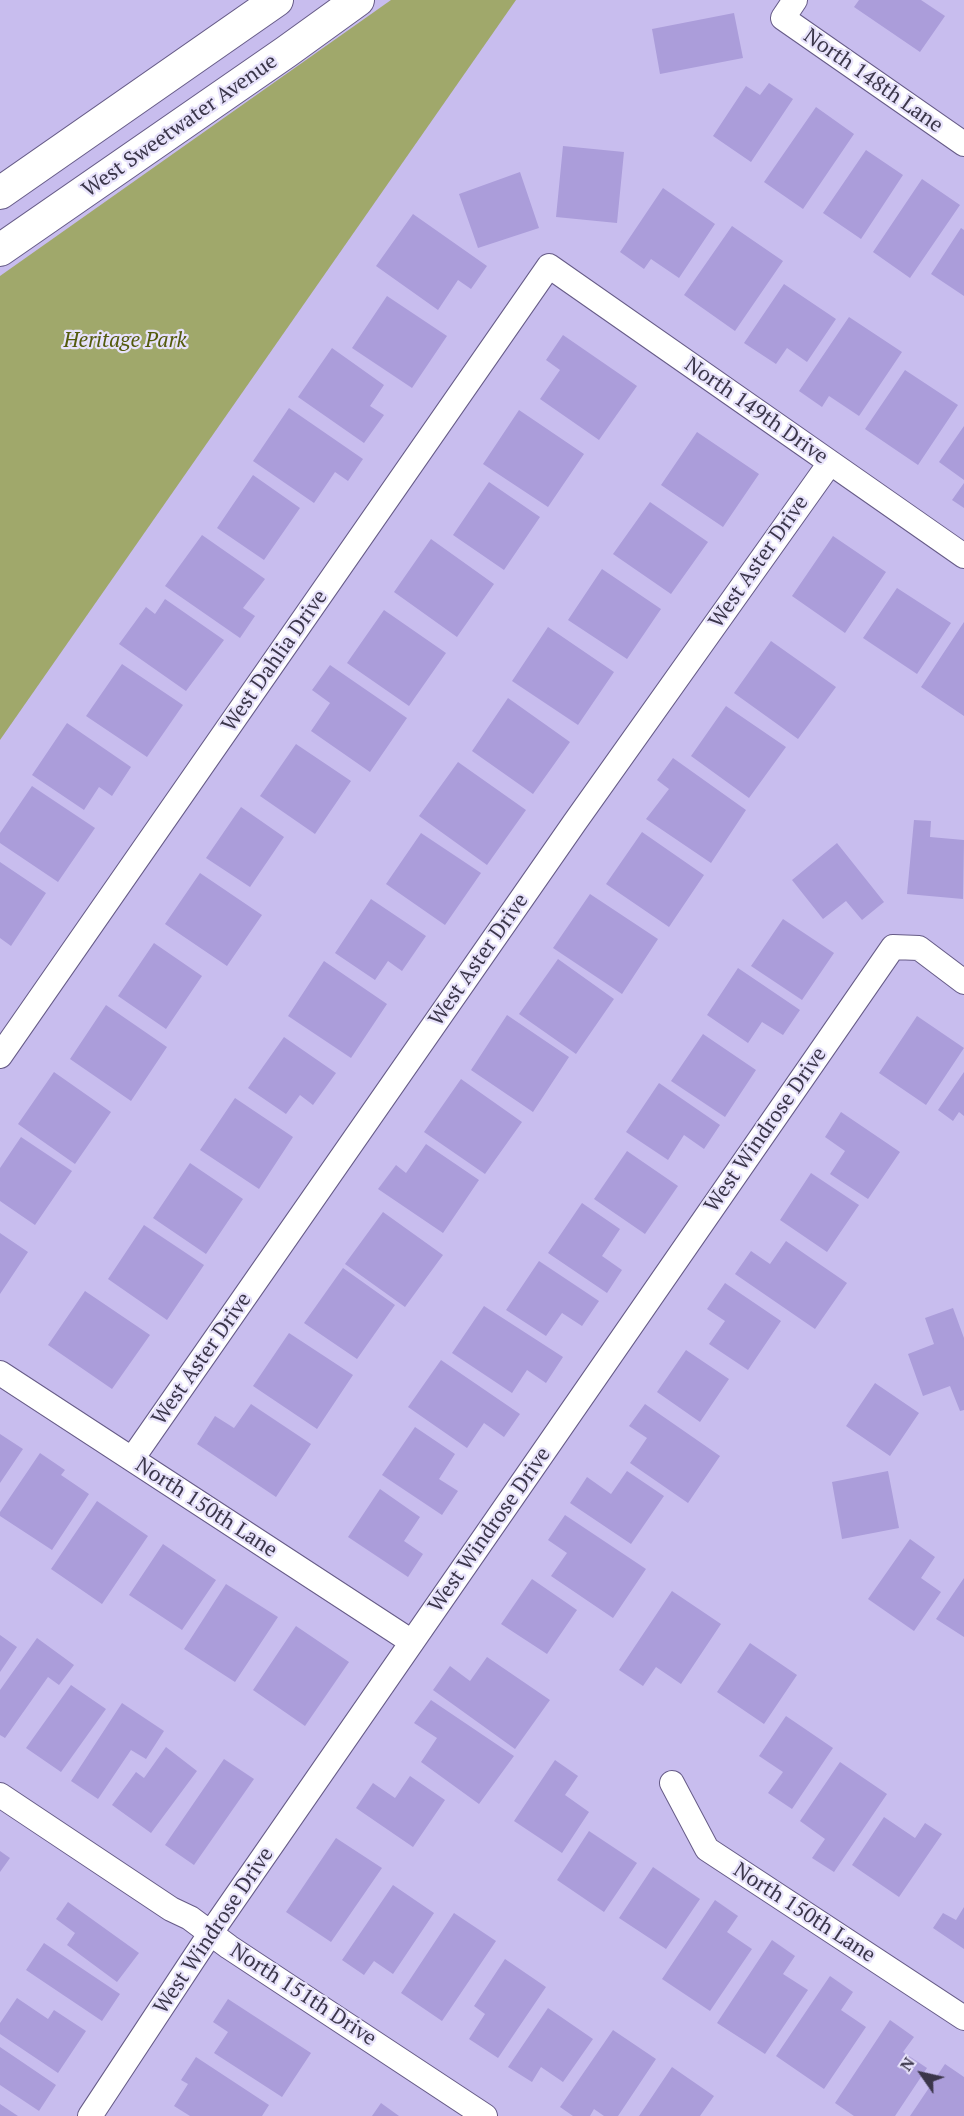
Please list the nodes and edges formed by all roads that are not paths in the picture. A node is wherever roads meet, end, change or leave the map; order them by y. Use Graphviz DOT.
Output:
graph roads {
  1 [pos="277,0"];
  2 [pos="358,0"];
  3 [pos="789,9"];
  4 [pos="964,144"];
  5 [pos="0,193"];
  6 [pos="0,250"];
  7 [pos="549,266"];
  8 [pos="830,462"];
  9 [pos="964,556"];
  10 [pos="964,982"];
  11 [pos="0,1056"];
  12 [pos="0,1373"];
  13 [pos="132,1459"];
  14 [pos="412,1642"];
  15 [pos="672,1783"];
  16 [pos="0,1795"];
  17 [pos="210,1934"];
  18 [pos="964,2018"];
  19 [pos="90,2116"];
  20 [pos="485,2116"];
  1 -- 5 [label="street"];
  2 -- 6 [label="street, West Sweetwater Avenue"];
  3 -- 4 [label="street, North 148th Lane"];
  7 -- 8 [label="street, North 149th Drive"];
  7 -- 11 [label="street, West Dahlia Drive"];
  8 -- 9 [label="street, North 149th Drive"];
  8 -- 13 [label="street, West Aster Drive"];
  10 -- 14 [label="street, West Windrose Drive"];
  12 -- 13 [label="street, North 150th Lane"];
  13 -- 14 [label="street, North 150th Lane"];
  14 -- 17 [label="street, West Windrose Drive"];
  15 -- 18 [label="street, North 150th Lane"];
  16 -- 17 [label="street, North 151th Drive"];
  17 -- 19 [label="street, West Windrose Drive"];
  17 -- 20 [label="street, North 151th Drive"];
}
